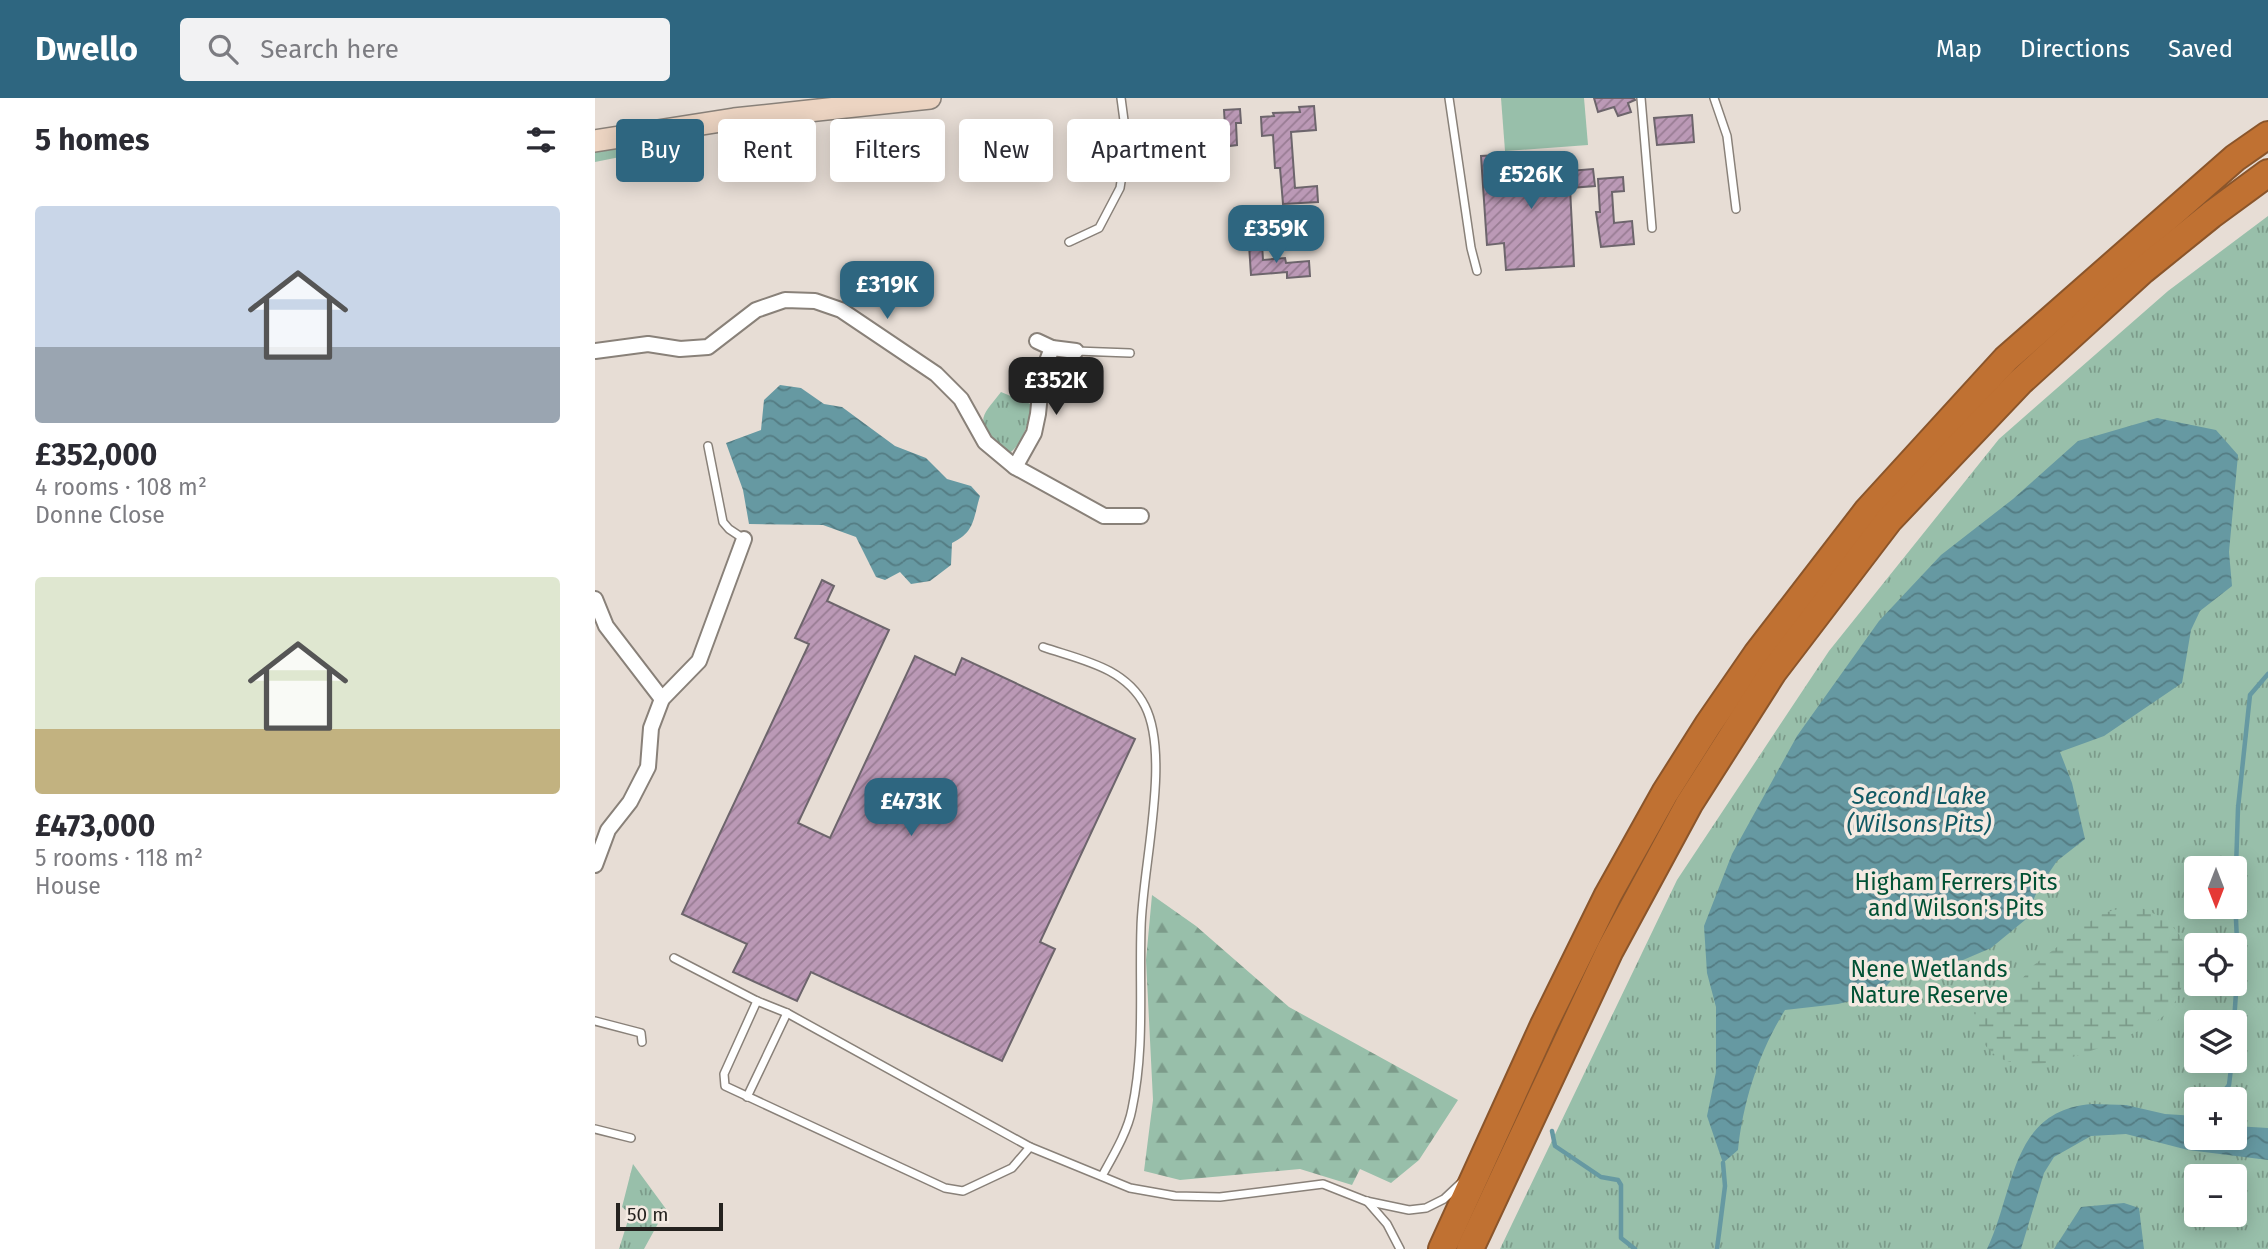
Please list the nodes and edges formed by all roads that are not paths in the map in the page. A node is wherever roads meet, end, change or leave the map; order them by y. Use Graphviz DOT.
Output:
graph roads {
  1 [pos="930,98"];
  2 [pos="1121,98"];
  3 [pos="1449,98"];
  4 [pos="1641,98"];
  5 [pos="1714,98"];
  6 [pos="2268,135"];
  7 [pos="595,141"];
  8 [pos="2268,173"];
  9 [pos="1736,209"];
  10 [pos="1652,228"];
  11 [pos="1069,243"];
  12 [pos="1477,271"];
  13 [pos="1037,341"];
  14 [pos="1052,348"];
  15 [pos="595,351"];
  16 [pos="1076,351"];
  17 [pos="1130,353"];
  18 [pos="708,446"];
  19 [pos="1015,467"];
  20 [pos="1140,516"];
  21 [pos="744,539"];
  22 [pos="595,599"];
  23 [pos="1043,646"];
  24 [pos="662,699"];
  25 [pos="595,865"];
  26 [pos="674,958"];
  27 [pos="757,1001"];
  28 [pos="787,1013"];
  29 [pos="595,1021"];
  30 [pos="642,1042"];
  31 [pos="747,1097"];
  32 [pos="595,1129"];
  33 [pos="631,1138"];
  34 [pos="1030,1147"];
  35 [pos="1485,1157"];
  36 [pos="1102,1177"];
  37 [pos="1366,1201"];
  38 [pos="1400,1249"];
  39 [pos="1442,1249"];
  40 [pos="1470,1249"];
  1 -- 7 [label="main road"];
  2 -- 11 [label="lane"];
  3 -- 12 [label="lane"];
  4 -- 10 [label="lane"];
  5 -- 9 [label="lane"];
  6 -- 35 [label="highway"];
  8 -- 40 [label="highway"];
  13 -- 14 [label="street"];
  14 -- 16 [label="street"];
  14 -- 19 [label="street"];
  15 -- 19 [label="street"];
  16 -- 17 [label="lane"];
  18 -- 21 [label="lane"];
  19 -- 20 [label="street"];
  21 -- 24 [label="street"];
  22 -- 24 [label="street"];
  23 -- 36 [label="lane"];
  24 -- 25 [label="street"];
  26 -- 27 [label="lane"];
  27 -- 28 [label="lane"];
  27 -- 31 [label="lane"];
  28 -- 31 [label="lane"];
  28 -- 34 [label="lane"];
  29 -- 30 [label="lane"];
  31 -- 34 [label="lane"];
  32 -- 33 [label="lane"];
  34 -- 36 [label="lane"];
  35 -- 37 [label="lane"];
  35 -- 39 [label="highway"];
  36 -- 37 [label="lane"];
  37 -- 38 [label="lane"];
}
